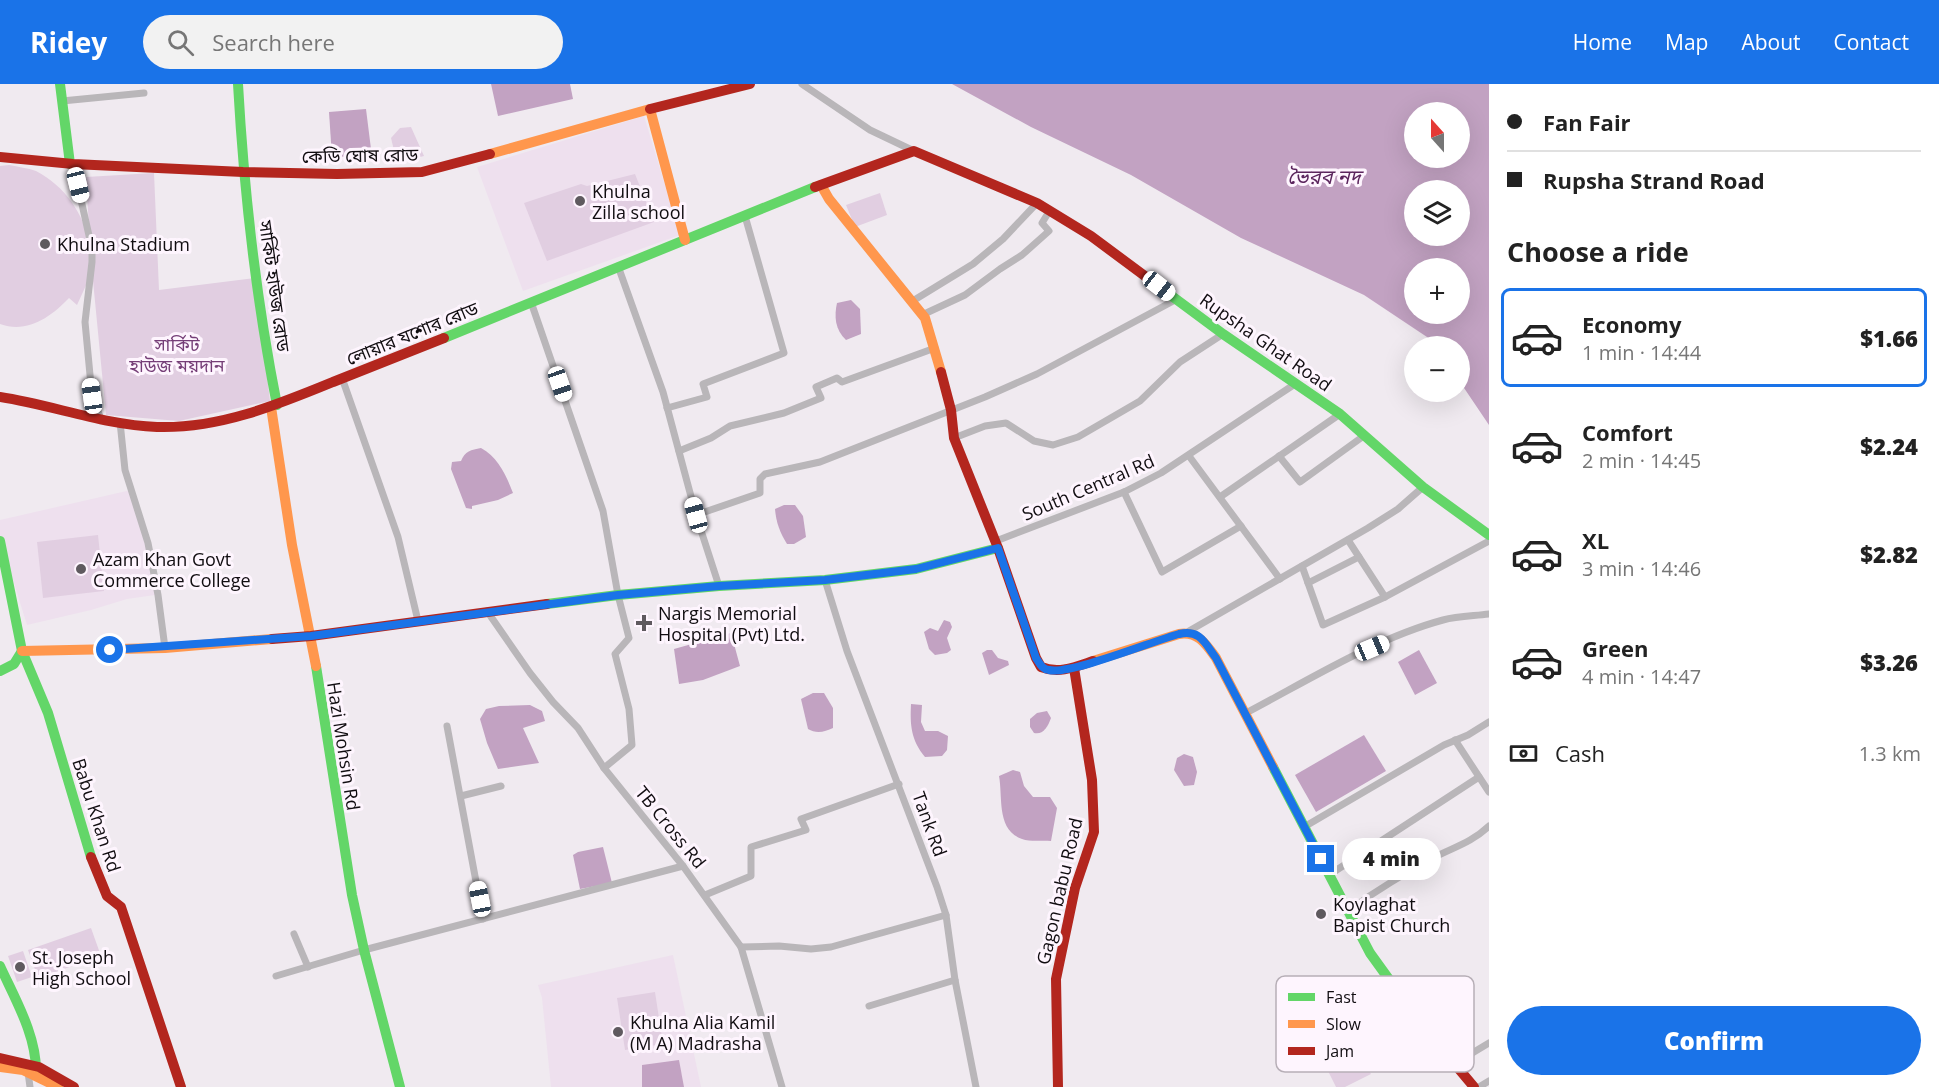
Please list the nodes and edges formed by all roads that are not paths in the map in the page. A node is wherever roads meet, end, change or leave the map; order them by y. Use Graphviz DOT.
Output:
graph roads {
  1 [pos="60,84"];
  2 [pos="238,84"];
  3 [pos="750,84"];
  4 [pos="802,84"];
  5 [pos="144,93"];
  6 [pos="63,101"];
  7 [pos="650,109"];
  8 [pos="914,151"];
  9 [pos="0,157"];
  10 [pos="72,164"];
  11 [pos="243,172"];
  12 [pos="821,185"];
  13 [pos="1036,203"];
  14 [pos="1050,210"];
  15 [pos="745,216"];
  16 [pos="685,240"];
  17 [pos="618,266"];
  18 [pos="1177,299"];
  19 [pos="531,302"];
  20 [pos="911,302"];
  21 [pos="922,315"];
  22 [pos="1223,334"];
  23 [pos="935,348"];
  24 [pos="342,378"];
  25 [pos="1294,384"];
  26 [pos="0,397"];
  27 [pos="274,406"];
  28 [pos="667,408"];
  29 [pos="951,410"];
  30 [pos="1340,414"];
  31 [pos="101,419"];
  32 [pos="120,422"];
  33 [pos="1365,435"];
  34 [pos="954,438"];
  35 [pos="679,452"];
  36 [pos="1189,456"];
  37 [pos="1279,456"];
  38 [pos="1423,487"];
  39 [pos="1124,492"];
  40 [pos="1220,496"];
  41 [pos="696,515"];
  42 [pos="1241,526"];
  43 [pos="1489,535"];
  44 [pos="1348,540"];
  45 [pos="1489,541"];
  46 [pos="0,542"];
  47 [pos="997,544"];
  48 [pos="1359,557"];
  49 [pos="1302,566"];
  50 [pos="1280,579"];
  51 [pos="825,580"];
  52 [pos="1308,583"];
  53 [pos="719,586"];
  54 [pos="618,595"];
  55 [pos="1385,597"];
  56 [pos="487,611"];
  57 [pos="1489,614"];
  58 [pos="418,621"];
  59 [pos="1189,631"];
  60 [pos="311,636"];
  61 [pos="165,648"];
  62 [pos="22,651"];
  63 [pos="1074,668"];
  64 [pos="0,670"];
  65 [pos="1246,713"];
  66 [pos="1489,722"];
  67 [pos="447,726"];
  68 [pos="1455,740"];
  69 [pos="604,768"];
  70 [pos="1479,777"];
  71 [pos="899,784"];
  72 [pos="501,786"];
  73 [pos="1489,792"];
  74 [pos="460,796"];
  75 [pos="1489,826"];
  76 [pos="1304,827"];
  77 [pos="683,866"];
  78 [pos="1329,875"];
  79 [pos="705,895"];
  80 [pos="1348,910"];
  81 [pos="946,915"];
  82 [pos="483,919"];
  83 [pos="294,934"];
  84 [pos="741,947"];
  85 [pos="364,950"];
  86 [pos="0,966"];
  87 [pos="308,966"];
  88 [pos="276,976"];
  89 [pos="1384,976"];
  90 [pos="955,980"];
  91 [pos="869,1006"];
  92 [pos="1489,1043"];
  93 [pos="1474,1052"];
  94 [pos="0,1058"];
  95 [pos="0,1067"];
  96 [pos="34,1071"];
  97 [pos="1461,1072"];
  98 [pos="1489,1081"];
  99 [pos="30,1087"];
  100 [pos="58,1087"];
  101 [pos="74,1087"];
  102 [pos="181,1087"];
  103 [pos="400,1087"];
  104 [pos="782,1087"];
  105 [pos="976,1087"];
  106 [pos="1058,1087"];
  107 [pos="1474,1087"];
  108 [pos="1479,1087"];
  1 -- 6 [label="main road"];
  2 -- 11 [label="main road, সার্কিট হাউজ রোড"];
  3 -- 7 [label="main road, কেডি ঘোষ রোড"];
  4 -- 8 [label="street"];
  5 -- 6 [label="street"];
  6 -- 10 [label="main road"];
  7 -- 11 [label="main road, কেডি ঘোষ রোড"];
  7 -- 16 [label="main road"];
  8 -- 12 [label="main road, লোয়ার যশোর রোড"];
  8 -- 13 [label="main road, Rupsha Ghat Road"];
  9 -- 10 [label="main road, কেডি ঘোষ রোড"];
  10 -- 11 [label="main road, কেডি ঘোষ রোড"];
  10 -- 31 [label="street"];
  11 -- 27 [label="main road, সার্কিট হাউজ রোড"];
  12 -- 15 [label="main road, লোয়ার যশোর রোড"];
  12 -- 20 [label="main road"];
  13 -- 14 [label="main road, Rupsha Ghat Road"];
  13 -- 20 [label="street"];
  14 -- 18 [label="main road, Rupsha Ghat Road"];
  14 -- 21 [label="street"];
  15 -- 16 [label="main road, লোয়ার যশোর রোড"];
  15 -- 28 [label="street"];
  16 -- 17 [label="main road, লোয়ার যশোর রোড"];
  17 -- 19 [label="main road, লোয়ার যশোর রোড"];
  17 -- 28 [label="street"];
  18 -- 22 [label="main road, Rupsha Ghat Road"];
  18 -- 29 [label="street"];
  19 -- 24 [label="main road, লোয়ার যশোর রোড"];
  19 -- 54 [label="street"];
  20 -- 21 [label="main road"];
  21 -- 23 [label="main road"];
  22 -- 25 [label="main road, Rupsha Ghat Road"];
  22 -- 34 [label="street"];
  23 -- 29 [label="main road"];
  23 -- 35 [label="street"];
  24 -- 27 [label="main road, লোয়ার যশোর রোড"];
  24 -- 58 [label="street"];
  25 -- 30 [label="main road, Rupsha Ghat Road"];
  25 -- 36 [label="street, South Central Rd"];
  26 -- 31 [label="main road, লোয়ার যশোর রোড"];
  27 -- 32 [label="main road, লোয়ার যশোর রোড"];
  27 -- 60 [label="main road, Hazi Mohsin Rd"];
  28 -- 35 [label="street"];
  29 -- 34 [label="main road"];
  29 -- 41 [label="street"];
  30 -- 33 [label="main road, Rupsha Ghat Road"];
  30 -- 37 [label="street"];
  31 -- 32 [label="main road, লোয়ার যশোর রোড"];
  32 -- 61 [label="street"];
  33 -- 37 [label="street"];
  33 -- 38 [label="main road, Rupsha Ghat Road"];
  34 -- 47 [label="main road"];
  35 -- 41 [label="street"];
  36 -- 39 [label="street, South Central Rd"];
  36 -- 40 [label="street"];
  37 -- 40 [label="street"];
  38 -- 43 [label="main road, Rupsha Ghat Road"];
  38 -- 44 [label="street"];
  39 -- 42 [label="street"];
  39 -- 47 [label="street, South Central Rd"];
  40 -- 42 [label="street"];
  41 -- 53 [label="street"];
  42 -- 50 [label="street"];
  44 -- 48 [label="street"];
  44 -- 49 [label="street"];
  45 -- 55 [label="street"];
  46 -- 62 [label="main road, Babu Khan Rd"];
  47 -- 51 [label="main road"];
  47 -- 63 [label="main road"];
  48 -- 52 [label="street"];
  48 -- 55 [label="street"];
  49 -- 50 [label="street"];
  49 -- 52 [label="street"];
  50 -- 59 [label="street"];
  51 -- 53 [label="main road"];
  51 -- 71 [label="street, Tank Rd"];
  52 -- 55 [label="street"];
  53 -- 54 [label="main road"];
  54 -- 56 [label="main road"];
  54 -- 69 [label="street"];
  56 -- 58 [label="main road"];
  56 -- 69 [label="street, TB Cross Rd"];
  57 -- 65 [label="street"];
  58 -- 60 [label="main road"];
  59 -- 63 [label="main road"];
  59 -- 65 [label="main road"];
  60 -- 61 [label="main road"];
  60 -- 85 [label="main road, Hazi Mohsin Rd"];
  61 -- 62 [label="main road"];
  62 -- 64 [label="main road"];
  62 -- 102 [label="main road, Babu Khan Rd"];
  63 -- 106 [label="main road, Gagon babu Road"];
  65 -- 76 [label="main road"];
  66 -- 68 [label="street"];
  67 -- 74 [label="street"];
  68 -- 70 [label="street"];
  68 -- 76 [label="street"];
  69 -- 77 [label="street, TB Cross Rd"];
  70 -- 73 [label="street"];
  70 -- 78 [label="street"];
  71 -- 79 [label="street"];
  71 -- 81 [label="street, Tank Rd"];
  72 -- 74 [label="street"];
  74 -- 82 [label="street"];
  75 -- 80 [label="street"];
  76 -- 78 [label="main road"];
  77 -- 79 [label="street, TB Cross Rd"];
  77 -- 82 [label="street"];
  78 -- 80 [label="main road"];
  79 -- 84 [label="street, TB Cross Rd"];
  80 -- 89 [label="main road"];
  81 -- 84 [label="street"];
  81 -- 90 [label="street, Tank Rd"];
  82 -- 85 [label="street"];
  83 -- 87 [label="street"];
  84 -- 104 [label="street, TB Cross Rd"];
  85 -- 87 [label="street"];
  85 -- 103 [label="main road, Hazi Mohsin Rd"];
  86 -- 96 [label="main road"];
  87 -- 88 [label="street"];
  90 -- 91 [label="street"];
  90 -- 105 [label="street, Tank Rd"];
  92 -- 93 [label="street"];
  94 -- 96 [label="main road"];
  95 -- 96 [label="main road"];
  96 -- 99 [label="street"];
  96 -- 100 [label="main road"];
  96 -- 101 [label="main road"];
  97 -- 107 [label="main road"];
  98 -- 108 [label="street"];
}
